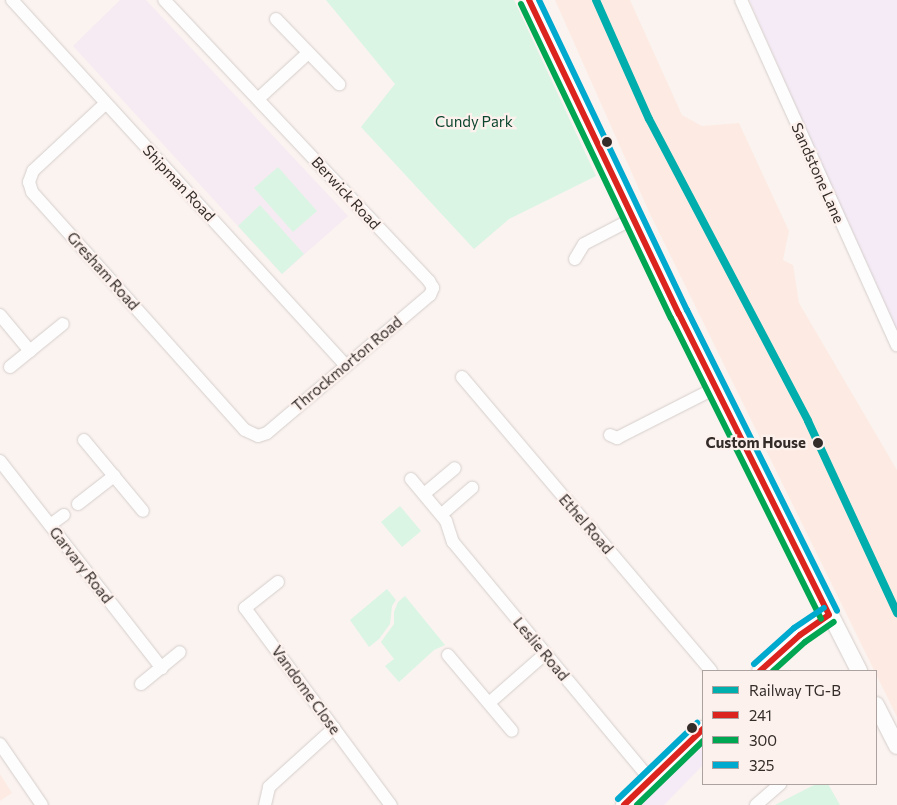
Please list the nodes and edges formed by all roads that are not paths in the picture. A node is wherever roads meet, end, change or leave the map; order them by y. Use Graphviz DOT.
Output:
graph roads {
  1 [pos="12,0"];
  2 [pos="164,0"];
  3 [pos="529,0"];
  4 [pos="741,0"];
  5 [pos="276,19"];
  6 [pos="308,52"];
  7 [pos="339,84"];
  8 [pos="258,99"];
  9 [pos="105,104"];
  10 [pos="632,219"];
  11 [pos="575,259"];
  12 [pos="433,288"];
  13 [pos="1,320"];
  14 [pos="63,324"];
  15 [pos="897,345"];
  16 [pos="30,351"];
  17 [pos="346,365"];
  18 [pos="10,367"];
  19 [pos="462,377"];
  20 [pos="715,388"];
  21 [pos="258,436"];
  22 [pos="610,436"];
  23 [pos="84,440"];
  24 [pos="0,461"];
  25 [pos="454,468"];
  26 [pos="114,476"];
  27 [pos="411,479"];
  28 [pos="472,488"];
  29 [pos="424,494"];
  30 [pos="78,504"];
  31 [pos="143,511"];
  32 [pos="442,514"];
  33 [pos="64,515"];
  34 [pos="50,525"];
  35 [pos="278,582"];
  36 [pos="830,615"];
  37 [pos="180,652"];
  38 [pos="448,654"];
  39 [pos="545,654"];
  40 [pos="162,668"];
  41 [pos="710,670"];
  42 [pos="761,670"];
  43 [pos="858,670"];
  44 [pos="141,684"];
  45 [pos="489,703"];
  46 [pos="877,707"];
  47 [pos="334,728"];
  48 [pos="702,729"];
  49 [pos="512,731"];
  50 [pos="0,744"];
  51 [pos="897,746"];
  52 [pos="650,779"];
  53 [pos="779,785"];
  54 [pos="42,805"];
  55 [pos="265,805"];
  56 [pos="391,805"];
  57 [pos="624,805"];
  58 [pos="756,805"];
  1 -- 9 [label="street, Shipman Road"];
  2 -- 8 [label="street, Berwick Road"];
  3 -- 10 [label="street"];
  4 -- 15 [label="street, Sandstone Lane"];
  5 -- 6 [label="street"];
  6 -- 7 [label="street"];
  6 -- 8 [label="street"];
  8 -- 12 [label="street, Berwick Road"];
  9 -- 17 [label="street, Shipman Road"];
  9 -- 21 [label="street, Gresham Road"];
  10 -- 11 [label="street"];
  10 -- 20 [label="street"];
  12 -- 17 [label="street, Throckmorton Road"];
  13 -- 16 [label="street"];
  14 -- 16 [label="street"];
  16 -- 18 [label="street"];
  17 -- 21 [label="street, Throckmorton Road"];
  19 -- 41 [label="street, Ethel Road"];
  20 -- 22 [label="street"];
  20 -- 36 [label="street"];
  23 -- 26 [label="street"];
  24 -- 34 [label="street, Garvary Road"];
  25 -- 29 [label="street"];
  26 -- 30 [label="street"];
  26 -- 31 [label="street"];
  27 -- 29 [label="street, Leslie Road"];
  28 -- 32 [label="street"];
  29 -- 32 [label="street, Leslie Road"];
  32 -- 39 [label="street, Leslie Road"];
  33 -- 34 [label="street"];
  34 -- 40 [label="street, Garvary Road"];
  35 -- 47 [label="street, Vandome Close"];
  36 -- 42 [label="street"];
  36 -- 43 [label="street"];
  37 -- 40 [label="street"];
  38 -- 45 [label="street"];
  39 -- 45 [label="street"];
  39 -- 52 [label="street, Leslie Road"];
  40 -- 44 [label="street"];
  45 -- 49 [label="street"];
  46 -- 51 [label="street"];
  47 -- 55 [label="street"];
  47 -- 56 [label="street, Vandome Close"];
  48 -- 52 [label="street"];
  50 -- 54 [label="street"];
  52 -- 57 [label="street"];
  53 -- 58 [label="street"];
}
